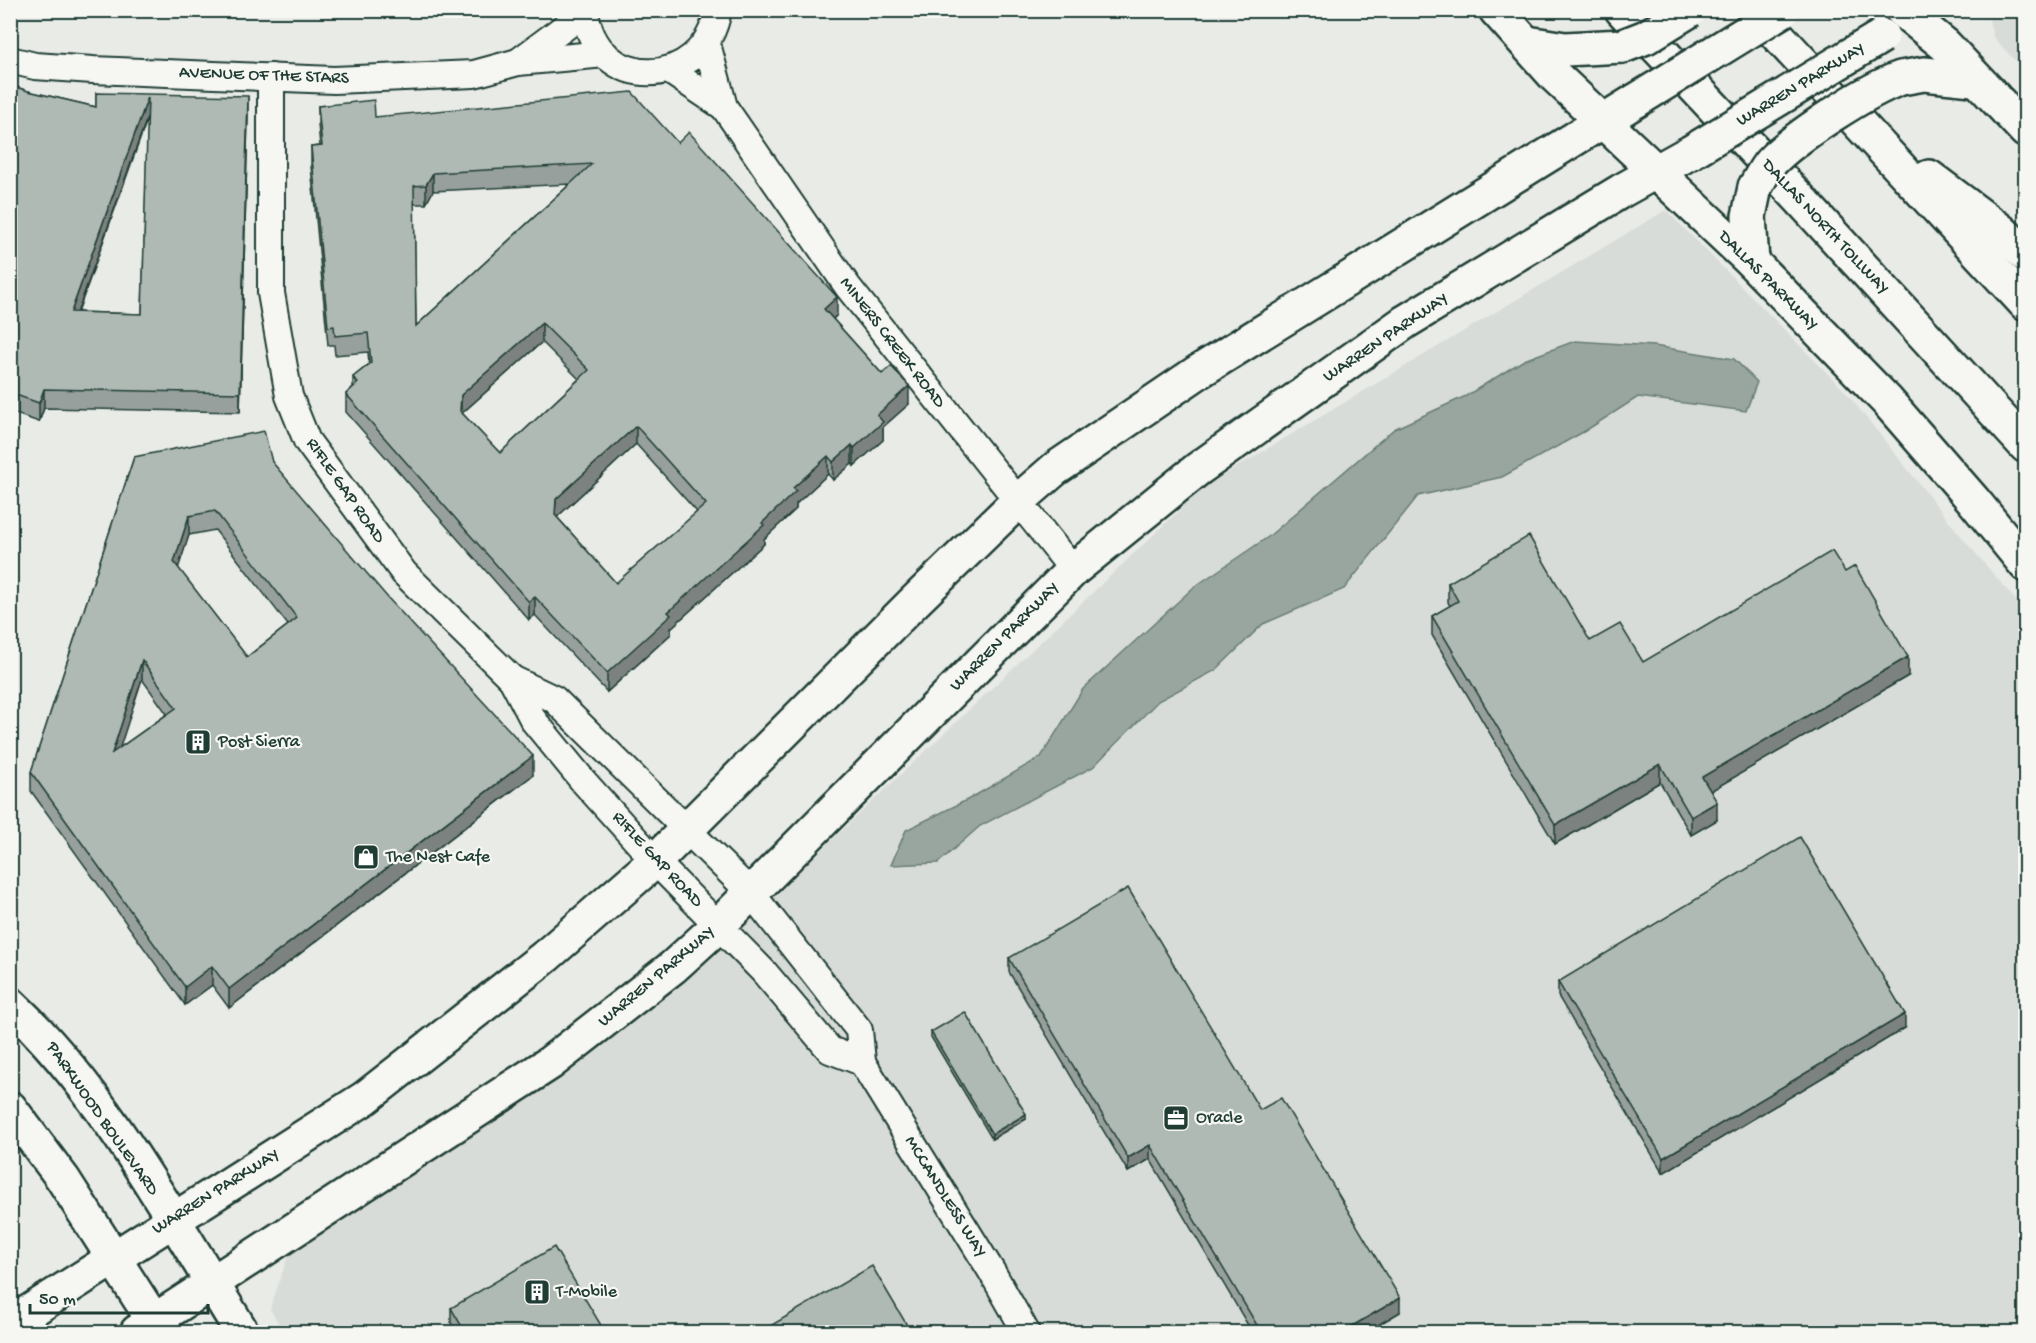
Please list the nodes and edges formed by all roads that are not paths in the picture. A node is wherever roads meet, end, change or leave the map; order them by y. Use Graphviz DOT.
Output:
graph roads {
  1 [pos="718,10"];
  2 [pos="1496,10"];
  3 [pos="1622,10"];
  4 [pos="1690,10"];
  5 [pos="1754,10"];
  6 [pos="1784,10"];
  7 [pos="585,11"];
  8 [pos="1913,13"];
  9 [pos="1527,43"];
  10 [pos="707,44"];
  11 [pos="605,54"];
  12 [pos="10,60"];
  13 [pos="518,62"];
  14 [pos="670,70"];
  15 [pos="271,77"];
  16 [pos="1973,79"];
  17 [pos="724,107"];
  18 [pos="1601,121"];
  19 [pos="1865,129"];
  20 [pos="2025,131"];
  21 [pos="1656,172"];
  22 [pos="2025,255"];
  23 [pos="1752,262"];
  24 [pos="2025,304"];
  25 [pos="2025,446"];
  26 [pos="1017,502"];
  27 [pos="2025,566"];
  28 [pos="1073,570"];
  29 [pos="512,679"];
  30 [pos="686,831"];
  31 [pos="656,861"];
  32 [pos="751,893"];
  33 [pos="719,925"];
  34 [pos="10,1004"];
  35 [pos="862,1062"];
  36 [pos="10,1108"];
  37 [pos="171,1220"];
  38 [pos="113,1257"];
  39 [pos="212,1284"];
  40 [pos="10,1324"];
  41 [pos="151,1329"];
  42 [pos="242,1332"];
  43 [pos="1026,1332"];
  1 -- 10 [label="street"];
  2 -- 9 [label="main road, DALLAS PARKWAY"];
  3 -- 25 [label="main road, DALLAS NORTH TOLLWAY"];
  4 -- 9 [label="main road, bridge"];
  5 -- 19 [label="main road"];
  6 -- 18 [label="main road, WARREN PARKWAY, bridge"];
  7 -- 11 [label="street"];
  7 -- 13 [label="street, AVENUE OF THE STARS"];
  8 -- 16 [label="main road"];
  8 -- 21 [label="main road, WARREN PARKWAY, bridge"];
  9 -- 18 [label="main road, DALLAS PARKWAY"];
  10 -- 14 [label="street"];
  10 -- 17 [label="street, MINERS CREEK ROAD"];
  11 -- 13 [label="street, AVENUE OF THE STARS"];
  11 -- 14 [label="street"];
  12 -- 15 [label="street, AVENUE OF THE STARS"];
  13 -- 15 [label="street, AVENUE OF THE STARS"];
  14 -- 17 [label="street, MINERS CREEK ROAD"];
  15 -- 29 [label="street, RIFLE GAP ROAD"];
  16 -- 20 [label="main road"];
  16 -- 23 [label="main road, bridge"];
  17 -- 26 [label="street, MINERS CREEK ROAD"];
  18 -- 21 [label="main road, DALLAS PARKWAY"];
  18 -- 26 [label="main road, WARREN PARKWAY"];
  19 -- 22 [label="main road"];
  19 -- 24 [label="main road"];
  21 -- 23 [label="main road, DALLAS PARKWAY"];
  21 -- 28 [label="main road, WARREN PARKWAY"];
  23 -- 27 [label="main road, DALLAS PARKWAY"];
  26 -- 28 [label="street, MINERS CREEK ROAD"];
  26 -- 30 [label="main road, WARREN PARKWAY"];
  28 -- 32 [label="main road, WARREN PARKWAY"];
  29 -- 30 [label="street, RIFLE GAP ROAD"];
  29 -- 31 [label="street, RIFLE GAP ROAD"];
  30 -- 31 [label="main road, WARREN PARKWAY"];
  30 -- 32 [label="street, RIFLE GAP ROAD"];
  31 -- 33 [label="street, RIFLE GAP ROAD"];
  31 -- 37 [label="main road, WARREN PARKWAY"];
  32 -- 33 [label="main road, WARREN PARKWAY"];
  32 -- 35 [label="street, MCCANDLESS WAY"];
  33 -- 35 [label="street"];
  33 -- 39 [label="main road, WARREN PARKWAY"];
  34 -- 37 [label="main road, PARKWOOD BOULEVARD"];
  35 -- 43 [label="street, MCCANDLESS WAY"];
  36 -- 38 [label="main road"];
  37 -- 38 [label="main road, WARREN PARKWAY"];
  37 -- 39 [label="main road, PARKWOOD BOULEVARD"];
  38 -- 40 [label="main road, WARREN PARKWAY"];
  38 -- 41 [label="main road"];
  39 -- 41 [label="main road, WARREN PARKWAY"];
  39 -- 42 [label="main road, PARKWOOD BOULEVARD"];
}
